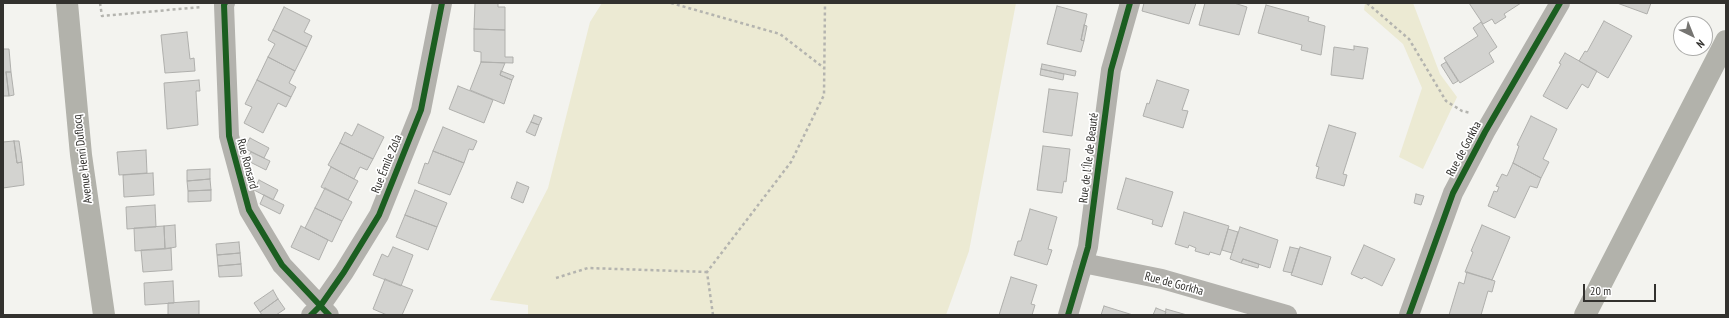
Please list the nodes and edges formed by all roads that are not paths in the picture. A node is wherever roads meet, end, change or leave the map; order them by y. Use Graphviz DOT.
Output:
graph roads {
  1 [pos="67,3"];
  2 [pos="442,3"];
  3 [pos="1130,3"];
  4 [pos="1560,3"];
  5 [pos="224,4"];
  6 [pos="1726,42"];
  7 [pos="1084,263"];
  8 [pos="320,312"];
  9 [pos="104,315"];
  10 [pos="1068,315"];
  11 [pos="1287,315"];
  12 [pos="1409,315"];
  13 [pos="1585,315"];
  1 -- 9 [label="street, Avenue Henri Duflocq"];
  2 -- 8 [label="street, Rue Émile Zola"];
  3 -- 7 [label="street, Rue de l'Île de Beauté"];
  4 -- 12 [label="street, Rue de Gorkha"];
  5 -- 8 [label="street, Rue Ronsard"];
  6 -- 13 [label="street"];
  7 -- 10 [label="street, Rue de l'Île de Beauté"];
  7 -- 11 [label="street, Rue de Gorkha"];
}
